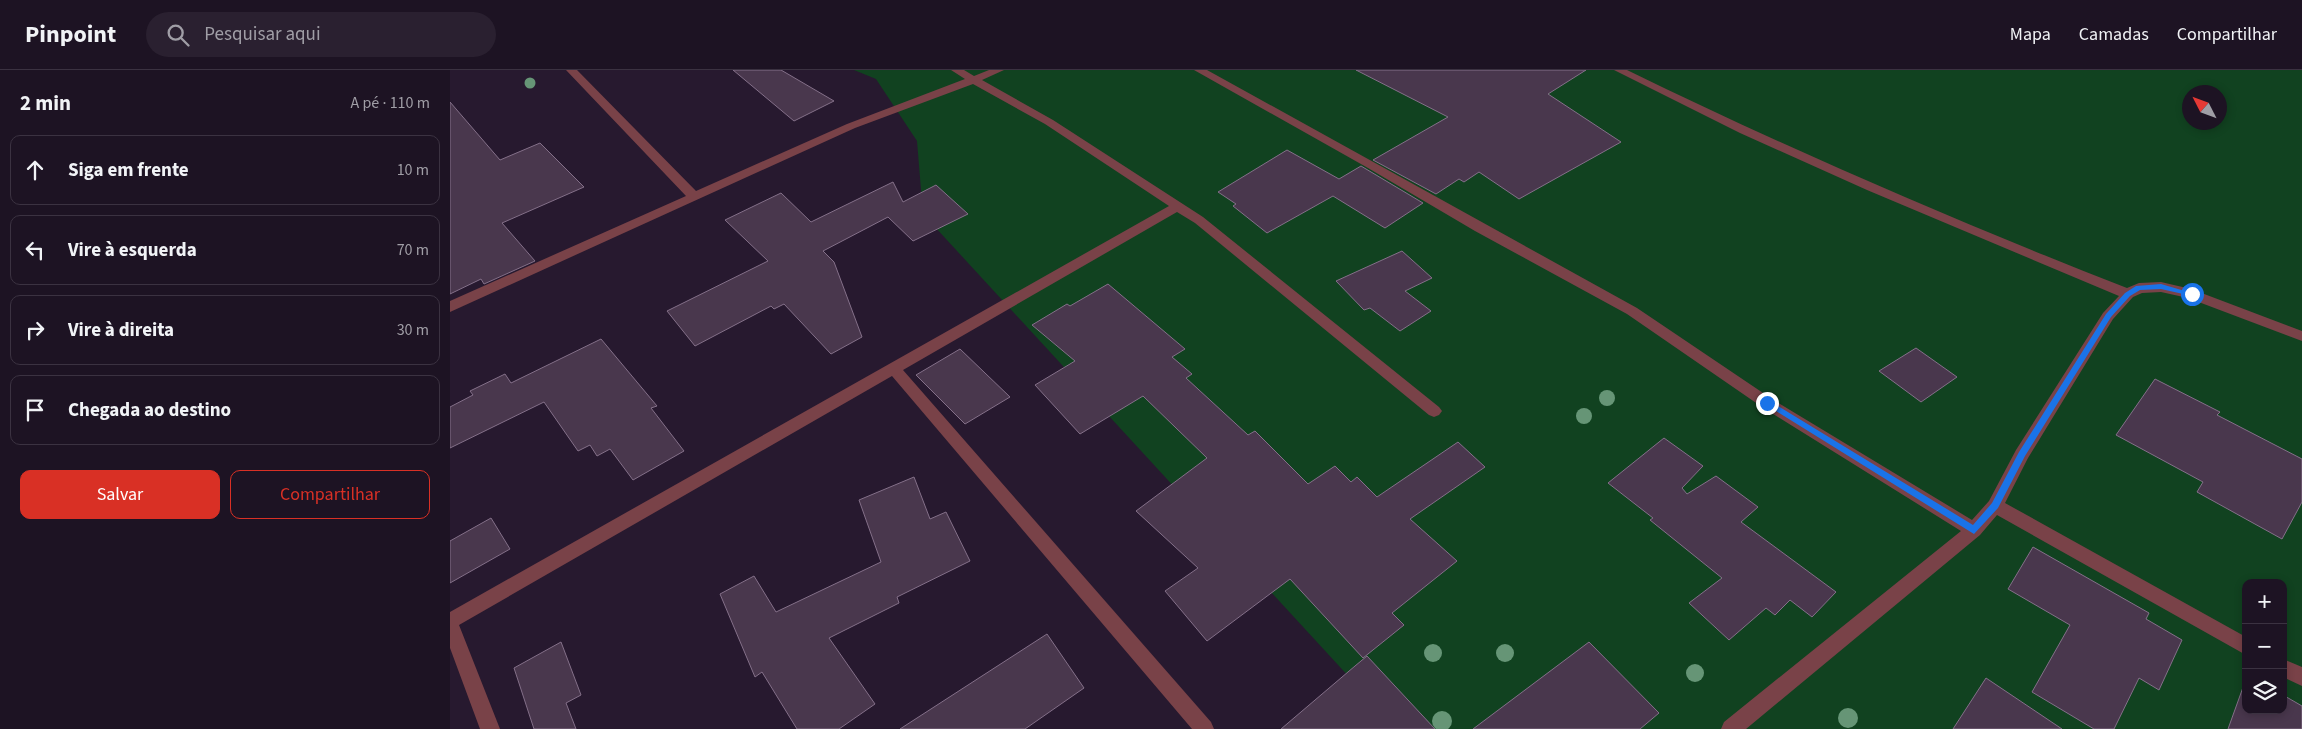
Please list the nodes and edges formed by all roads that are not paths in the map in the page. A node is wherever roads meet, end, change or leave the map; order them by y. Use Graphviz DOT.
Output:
graph roads {
  1 [pos="571,70"];
  2 [pos="956,70"];
  3 [pos="999,70"];
  4 [pos="1199,70"];
  5 [pos="1619,70"];
  6 [pos="971,80"];
  7 [pos="694,197"];
  8 [pos="1178,206"];
  9 [pos="2128,294"];
  10 [pos="450,307"];
  11 [pos="2302,336"];
  12 [pos="893,368"];
  13 [pos="1434,410"];
  14 [pos="1995,506"];
  15 [pos="1974,530"];
  16 [pos="450,623"];
  17 [pos="2242,645"];
  18 [pos="2287,669"];
  19 [pos="2302,677"];
  20 [pos="490,729"];
  21 [pos="1204,729"];
  22 [pos="1731,729"];
  1 -- 7 [label="street"];
  2 -- 6 [label="street"];
  3 -- 6 [label="street"];
  4 -- 15 [label="street"];
  5 -- 9 [label="street"];
  6 -- 7 [label="street"];
  6 -- 8 [label="street"];
  7 -- 10 [label="street"];
  8 -- 12 [label="street"];
  8 -- 13 [label="street"];
  9 -- 11 [label="street"];
  9 -- 14 [label="street"];
  12 -- 16 [label="street"];
  12 -- 21 [label="street"];
  14 -- 15 [label="street"];
  14 -- 17 [label="street"];
  15 -- 22 [label="street"];
  16 -- 20 [label="street"];
  18 -- 19 [label="street"];
}
